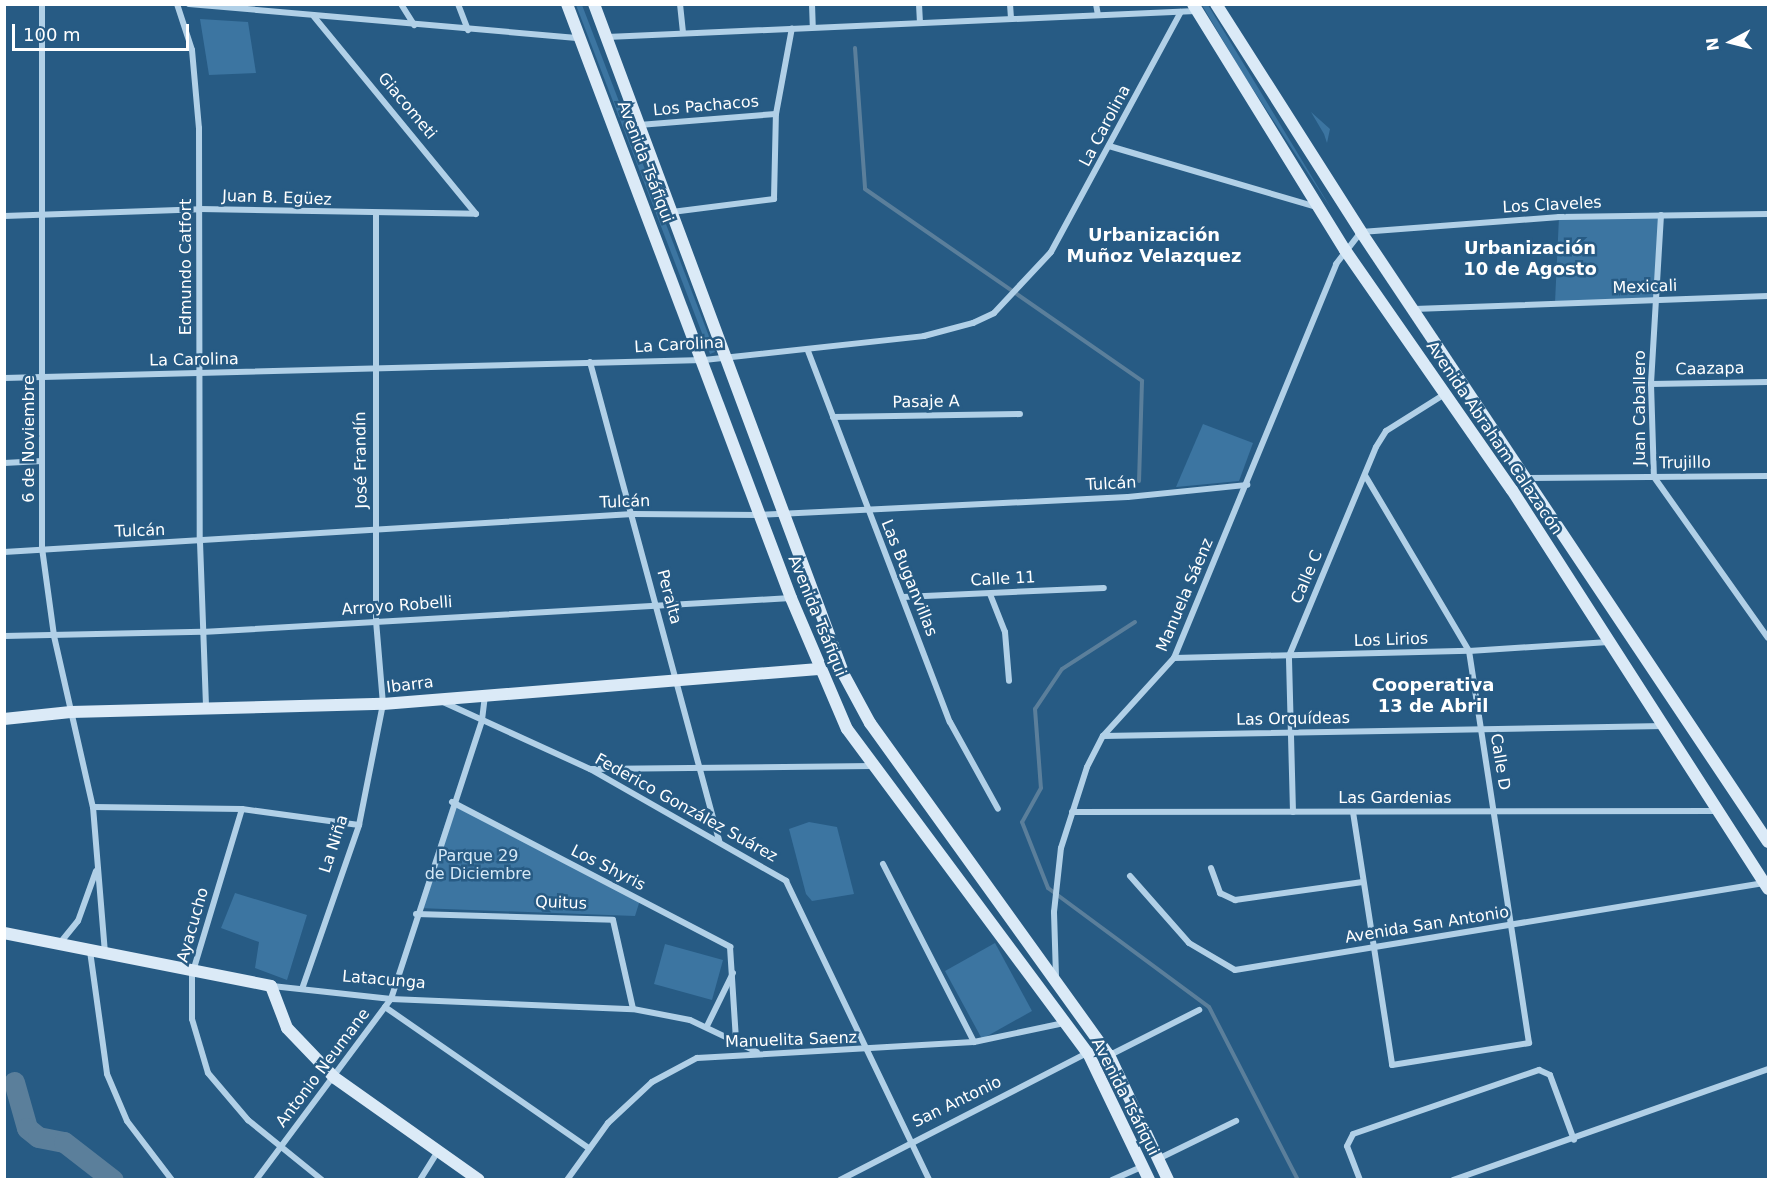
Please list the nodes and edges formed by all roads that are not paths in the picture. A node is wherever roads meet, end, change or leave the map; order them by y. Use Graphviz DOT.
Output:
graph roads {
  1 [pos="42,4"];
  2 [pos="177,4"];
  3 [pos="189,4"];
  4 [pos="401,4"];
  5 [pos="458,4"];
  6 [pos="567,4"];
  7 [pos="594,4"];
  8 [pos="680,4"];
  9 [pos="812,4"];
  10 [pos="919,4"];
  11 [pos="1010,4"];
  12 [pos="1096,4"];
  13 [pos="1216,4"];
  14 [pos="1194,8"];
  15 [pos="1181,12"];
  16 [pos="1098,15"];
  17 [pos="314,17"];
  18 [pos="1011,18"];
  19 [pos="920,21"];
  20 [pos="414,25"];
  21 [pos="813,27"];
  22 [pos="792,28"];
  23 [pos="468,30"];
  24 [pos="683,32"];
  25 [pos="606,37"];
  26 [pos="580,38"];
  27 [pos="776,114"];
  28 [pos="639,125"];
  29 [pos="1109,146"];
  30 [pos="1320,208"];
  31 [pos="200,209"];
  32 [pos="672,212"];
  33 [pos="476,214"];
  34 [pos="1661,214"];
  35 [pos="1768,214"];
  36 [pos="376,215"];
  37 [pos="4,216"];
  38 [pos="39,217"];
  39 [pos="1361,232"];
  40 [pos="1345,250"];
  41 [pos="1768,296"];
  42 [pos="1656,300"];
  43 [pos="1414,309"];
  44 [pos="808,351"];
  45 [pos="726,356"];
  46 [pos="704,360"];
  47 [pos="590,362"];
  48 [pos="373,372"];
  49 [pos="200,373"];
  50 [pos="43,376"];
  51 [pos="4,378"];
  52 [pos="1768,382"];
  53 [pos="1651,384"];
  54 [pos="1445,394"];
  55 [pos="1020,414"];
  56 [pos="833,417"];
  57 [pos="42,461"];
  58 [pos="4,463"];
  59 [pos="1365,475"];
  60 [pos="1768,476"];
  61 [pos="1654,477"];
  62 [pos="1529,478"];
  63 [pos="1247,485"];
  64 [pos="866,506"];
  65 [pos="783,513"];
  66 [pos="633,514"];
  67 [pos="759,515"];
  68 [pos="376,532"];
  69 [pos="200,542"];
  70 [pos="42,548"];
  71 [pos="4,552"];
  72 [pos="1104,588"];
  73 [pos="990,594"];
  74 [pos="903,597"];
  75 [pos="791,598"];
  76 [pos="656,603"];
  77 [pos="376,621"];
  78 [pos="202,632"];
  79 [pos="4,636"];
  80 [pos="54,636"];
  81 [pos="1768,638"];
  82 [pos="1609,642"];
  83 [pos="1469,651"];
  84 [pos="1289,656"];
  85 [pos="1174,658"];
  86 [pos="819,669"];
  87 [pos="679,680"];
  88 [pos="1009,681"];
  89 [pos="485,692"];
  90 [pos="435,698"];
  91 [pos="383,704"];
  92 [pos="71,712"];
  93 [pos="207,712"];
  94 [pos="4,719"];
  95 [pos="482,720"];
  96 [pos="1665,726"];
  97 [pos="1482,729"];
  98 [pos="1291,733"];
  99 [pos="1103,736"];
  100 [pos="701,765"];
  101 [pos="873,766"];
  102 [pos="590,769"];
  103 [pos="453,802"];
  104 [pos="93,807"];
  105 [pos="242,808"];
  106 [pos="998,809"];
  107 [pos="1494,811"];
  108 [pos="1718,811"];
  109 [pos="1072,812"];
  110 [pos="1293,812"];
  111 [pos="1353,812"];
  112 [pos="359,825"];
  113 [pos="1768,839"];
  114 [pos="719,841"];
  115 [pos="883,864"];
  116 [pos="97,868"];
  117 [pos="1211,868"];
  118 [pos="1130,876"];
  119 [pos="1364,882"];
  120 [pos="1766,886"];
  121 [pos="416,914"];
  122 [pos="1511,925"];
  123 [pos="4,933"];
  124 [pos="60,944"];
  125 [pos="1373,947"];
  126 [pos="90,950"];
  127 [pos="105,954"];
  128 [pos="734,969"];
  129 [pos="192,975"];
  130 [pos="1056,976"];
  131 [pos="271,986"];
  132 [pos="302,989"];
  133 [pos="391,999"];
  134 [pos="386,1007"];
  135 [pos="633,1009"];
  136 [pos="1199,1010"];
  137 [pos="1064,1023"];
  138 [pos="707,1026"];
  139 [pos="736,1041"];
  140 [pos="974,1042"];
  141 [pos="871,1050"];
  142 [pos="757,1052"];
  143 [pos="1088,1053"];
  144 [pos="1109,1055"];
  145 [pos="1768,1069"];
  146 [pos="335,1078"];
  147 [pos="1236,1121"];
  148 [pos="910,1140"];
  149 [pos="1574,1140"];
  150 [pos="279,1148"];
  151 [pos="590,1148"];
  152 [pos="438,1151"];
  153 [pos="1158,1159"];
  154 [pos="1143,1166"];
  155 [pos="172,1179"];
  156 [pos="256,1179"];
  157 [pos="322,1179"];
  158 [pos="420,1179"];
  159 [pos="479,1179"];
  160 [pos="567,1179"];
  161 [pos="840,1179"];
  162 [pos="929,1179"];
  163 [pos="1112,1179"];
  164 [pos="1149,1179"];
  165 [pos="1168,1179"];
  166 [pos="1360,1179"];
  167 [pos="1453,1179"];
  1 -- 38 [label="street, 6 de Noviembre"];
  2 -- 31 [label="street, Edmundo Catfort"];
  3 -- 17 [label="street"];
  4 -- 20 [label="street"];
  5 -- 23 [label="street"];
  6 -- 26 [label="main road, Avenida Tsáfiqui"];
  7 -- 25 [label="main road, Avenida Tsáfiqui"];
  8 -- 24 [label="street"];
  9 -- 21 [label="street"];
  10 -- 19 [label="street"];
  11 -- 18 [label="street"];
  12 -- 16 [label="street"];
  13 -- 39 [label="main road, Avenida Abraham Calazacón"];
  14 -- 15 [label="street"];
  14 -- 30 [label="main road, Avenida Abraham Calazacón"];
  15 -- 16 [label="street"];
  15 -- 29 [label="street, La Carolina"];
  16 -- 18 [label="street"];
  17 -- 20 [label="street"];
  17 -- 33 [label="street, Giacometi"];
  18 -- 19 [label="street"];
  19 -- 21 [label="street"];
  20 -- 23 [label="street"];
  21 -- 22 [label="street"];
  22 -- 24 [label="street"];
  22 -- 27 [label="street"];
  23 -- 26 [label="street"];
  24 -- 25 [label="street"];
  25 -- 28 [label="main road, Avenida Tsáfiqui"];
  26 -- 46 [label="main road, Avenida Tsáfiqui"];
  27 -- 28 [label="street, Los Pachacos"];
  27 -- 32 [label="street"];
  28 -- 32 [label="main road, Avenida Tsáfiqui"];
  29 -- 30 [label="street"];
  29 -- 44 [label="street, La Carolina"];
  30 -- 40 [label="main road, Avenida Abraham Calazacón"];
  31 -- 36 [label="street, Juan B. Egüez"];
  31 -- 38 [label="street, Juan B. Egüez"];
  31 -- 49 [label="street, Edmundo Catfort"];
  32 -- 45 [label="main road, Avenida Tsáfiqui"];
  33 -- 36 [label="street, Juan B. Egüez"];
  34 -- 35 [label="street, Los Claveles"];
  34 -- 39 [label="street, Los Claveles"];
  34 -- 42 [label="street, Juan Caballero"];
  36 -- 48 [label="street, José Frandín"];
  37 -- 38 [label="street, Juan B. Egüez"];
  38 -- 50 [label="street, 6 de Noviembre"];
  39 -- 40 [label="street"];
  39 -- 43 [label="main road, Avenida Abraham Calazacón"];
  40 -- 54 [label="main road, Avenida Abraham Calazacón"];
  40 -- 63 [label="street, Manuela Sáenz"];
  41 -- 42 [label="street, Mexicali"];
  42 -- 43 [label="street, Mexicali"];
  42 -- 53 [label="street, Juan Caballero"];
  43 -- 62 [label="main road, Avenida Abraham Calazacón"];
  44 -- 45 [label="street, La Carolina"];
  44 -- 56 [label="street, Las Buganvillas"];
  45 -- 46 [label="street, La Carolina"];
  45 -- 65 [label="main road, Avenida Tsáfiqui"];
  46 -- 47 [label="street, La Carolina"];
  46 -- 67 [label="main road, Avenida Tsáfiqui"];
  47 -- 48 [label="street, La Carolina"];
  47 -- 66 [label="street, Peralta"];
  48 -- 49 [label="street, La Carolina"];
  48 -- 68 [label="street, José Frandín"];
  49 -- 50 [label="street, La Carolina"];
  49 -- 69 [label="street, Edmundo Catfort"];
  50 -- 51 [label="street, La Carolina"];
  50 -- 57 [label="street, 6 de Noviembre"];
  52 -- 53 [label="street, Caazapa"];
  53 -- 61 [label="street, Juan Caballero"];
  54 -- 59 [label="street, Calle C"];
  54 -- 82 [label="main road, Avenida Abraham Calazacón"];
  55 -- 56 [label="street, Pasaje A"];
  56 -- 64 [label="street, Las Buganvillas"];
  57 -- 58 [label="street"];
  57 -- 70 [label="street, 6 de Noviembre"];
  59 -- 83 [label="street, Calle D"];
  59 -- 84 [label="street, Calle C"];
  60 -- 61 [label="street, Trujillo"];
  61 -- 62 [label="street, Trujillo"];
  61 -- 81 [label="street, Juan Caballero"];
  62 -- 113 [label="main road, Avenida Abraham Calazacón"];
  63 -- 64 [label="street, Tulcán"];
  63 -- 85 [label="street, Manuela Sáenz"];
  64 -- 65 [label="street, Tulcán"];
  64 -- 74 [label="street, Las Buganvillas"];
  65 -- 67 [label="street, Tulcán"];
  65 -- 130 [label="main road, Avenida Tsáfiqui"];
  66 -- 67 [label="street, Tulcán"];
  66 -- 68 [label="street, Tulcán"];
  66 -- 76 [label="street, Peralta"];
  67 -- 75 [label="main road, Avenida Tsáfiqui"];
  68 -- 69 [label="street, Tulcán"];
  68 -- 77 [label="street, José Frandín"];
  69 -- 70 [label="street, Tulcán"];
  69 -- 78 [label="street, Edmundo Catfort"];
  70 -- 71 [label="street, Tulcán"];
  70 -- 80 [label="street, 6 de Noviembre"];
  72 -- 73 [label="street, Calle 11"];
  73 -- 74 [label="street, Calle 11"];
  73 -- 88 [label="street"];
  74 -- 106 [label="street, Las Buganvillas"];
  75 -- 76 [label="street, Arroyo Robelli"];
  75 -- 86 [label="main road, Avenida Tsáfiqui"];
  76 -- 77 [label="street, Arroyo Robelli"];
  76 -- 87 [label="street, Peralta"];
  77 -- 78 [label="street, Arroyo Robelli"];
  77 -- 91 [label="street, José Frandín"];
  78 -- 80 [label="street, Arroyo Robelli"];
  78 -- 93 [label="street, Edmundo Catfort"];
  79 -- 80 [label="street, Arroyo Robelli"];
  80 -- 92 [label="street, 6 de Noviembre"];
  82 -- 83 [label="street, Los Lirios"];
  82 -- 96 [label="main road, Avenida Abraham Calazacón"];
  83 -- 84 [label="street, Los Lirios"];
  83 -- 97 [label="street, Calle D"];
  84 -- 85 [label="street, Los Lirios"];
  84 -- 98 [label="street, Calle C"];
  85 -- 99 [label="street, Manuela Sáenz"];
  86 -- 87 [label="main road, Ibarra"];
  86 -- 101 [label="main road, Avenida Tsáfiqui"];
  87 -- 89 [label="main road, Ibarra"];
  87 -- 100 [label="street, Peralta"];
  89 -- 90 [label="main road, Ibarra"];
  89 -- 95 [label="street, Antonio Neumane"];
  90 -- 91 [label="main road, Ibarra"];
  90 -- 95 [label="street, Federico González Suárez"];
  91 -- 93 [label="main road, Ibarra"];
  91 -- 112 [label="street, La Niña"];
  92 -- 93 [label="main road, Ibarra"];
  92 -- 94 [label="main road, Ibarra"];
  92 -- 104 [label="street, 6 de Noviembre"];
  95 -- 102 [label="street, Federico González Suárez"];
  95 -- 103 [label="street, Antonio Neumane"];
  96 -- 97 [label="street, Las Orquídeas"];
  96 -- 108 [label="main road, Avenida Abraham Calazacón"];
  97 -- 98 [label="street, Las Orquídeas"];
  97 -- 107 [label="street, Calle D"];
  98 -- 99 [label="street, Las Orquídeas"];
  98 -- 110 [label="street, Calle C"];
  99 -- 109 [label="street, Manuela Sáenz"];
  100 -- 101 [label="street"];
  100 -- 102 [label="street"];
  100 -- 114 [label="street, Peralta"];
  101 -- 137 [label="main road, Avenida Tsáfiqui"];
  102 -- 114 [label="street, Federico González Suárez"];
  103 -- 121 [label="street, Antonio Neumane"];
  103 -- 128 [label="street, Los Shyris"];
  104 -- 105 [label="street"];
  104 -- 116 [label="street, 6 de Noviembre"];
  105 -- 112 [label="street"];
  105 -- 129 [label="street, Ayacucho"];
  107 -- 108 [label="street, Las Gardenias"];
  107 -- 111 [label="street, Las Gardenias"];
  107 -- 122 [label="street, Calle D"];
  108 -- 120 [label="main road, Avenida Abraham Calazacón"];
  109 -- 110 [label="street, Las Gardenias"];
  109 -- 130 [label="street, Manuela Sáenz"];
  110 -- 111 [label="street, Las Gardenias"];
  111 -- 119 [label="street"];
  112 -- 132 [label="street, La Niña"];
  114 -- 141 [label="street, Federico González Suárez"];
  115 -- 140 [label="street"];
  116 -- 124 [label="street, 6 de Noviembre"];
  116 -- 127 [label="street, 6 de Noviembre"];
  117 -- 119 [label="street"];
  118 -- 125 [label="street, Avenida San Antonio"];
  119 -- 125 [label="street"];
  120 -- 122 [label="street, Avenida San Antonio"];
  121 -- 133 [label="street, Antonio Neumane"];
  121 -- 135 [label="street, Quitus"];
  122 -- 125 [label="street, Avenida San Antonio"];
  122 -- 125 [label="street, Calle D"];
  123 -- 124 [label="main road, Latacunga"];
  124 -- 126 [label="main road, Latacunga"];
  126 -- 127 [label="main road, Latacunga"];
  126 -- 155 [label="street"];
  127 -- 129 [label="main road, Latacunga"];
  128 -- 138 [label="street"];
  128 -- 139 [label="street, Los Shyris"];
  129 -- 131 [label="main road, Latacunga"];
  129 -- 150 [label="street, Ayacucho"];
  130 -- 144 [label="main road, Avenida Tsáfiqui"];
  131 -- 132 [label="street, Latacunga"];
  131 -- 146 [label="main road"];
  132 -- 133 [label="street, Latacunga"];
  133 -- 134 [label="street, Antonio Neumane"];
  133 -- 135 [label="street, Latacunga"];
  134 -- 146 [label="street, Antonio Neumane"];
  134 -- 151 [label="street"];
  135 -- 138 [label="street, Latacunga"];
  136 -- 144 [label="street"];
  137 -- 140 [label="street, Manuelita Saenz"];
  137 -- 143 [label="main road, Avenida Tsáfiqui"];
  138 -- 139 [label="street, Latacunga"];
  139 -- 142 [label="street, Latacunga"];
  140 -- 141 [label="street, Manuelita Saenz"];
  141 -- 142 [label="street, Manuelita Saenz"];
  141 -- 148 [label="street, Federico González Suárez"];
  142 -- 151 [label="street, Manuelita Saenz"];
  143 -- 148 [label="street, San Antonio"];
  143 -- 154 [label="main road, Avenida Tsáfiqui"];
  144 -- 153 [label="main road, Avenida Tsáfiqui"];
  145 -- 149 [label="street"];
  146 -- 150 [label="street, Antonio Neumane"];
  146 -- 152 [label="main road"];
  147 -- 153 [label="street"];
  148 -- 161 [label="street, San Antonio"];
  148 -- 162 [label="street, Federico González Suárez"];
  149 -- 166 [label="street"];
  149 -- 167 [label="street"];
  150 -- 156 [label="street, Antonio Neumane"];
  150 -- 157 [label="street, Ayacucho"];
  151 -- 160 [label="street, Manuelita Saenz"];
  152 -- 158 [label="street"];
  152 -- 159 [label="main road"];
  153 -- 165 [label="main road, Avenida Tsáfiqui"];
  154 -- 163 [label="street"];
  154 -- 164 [label="main road, Avenida Tsáfiqui"];
}
